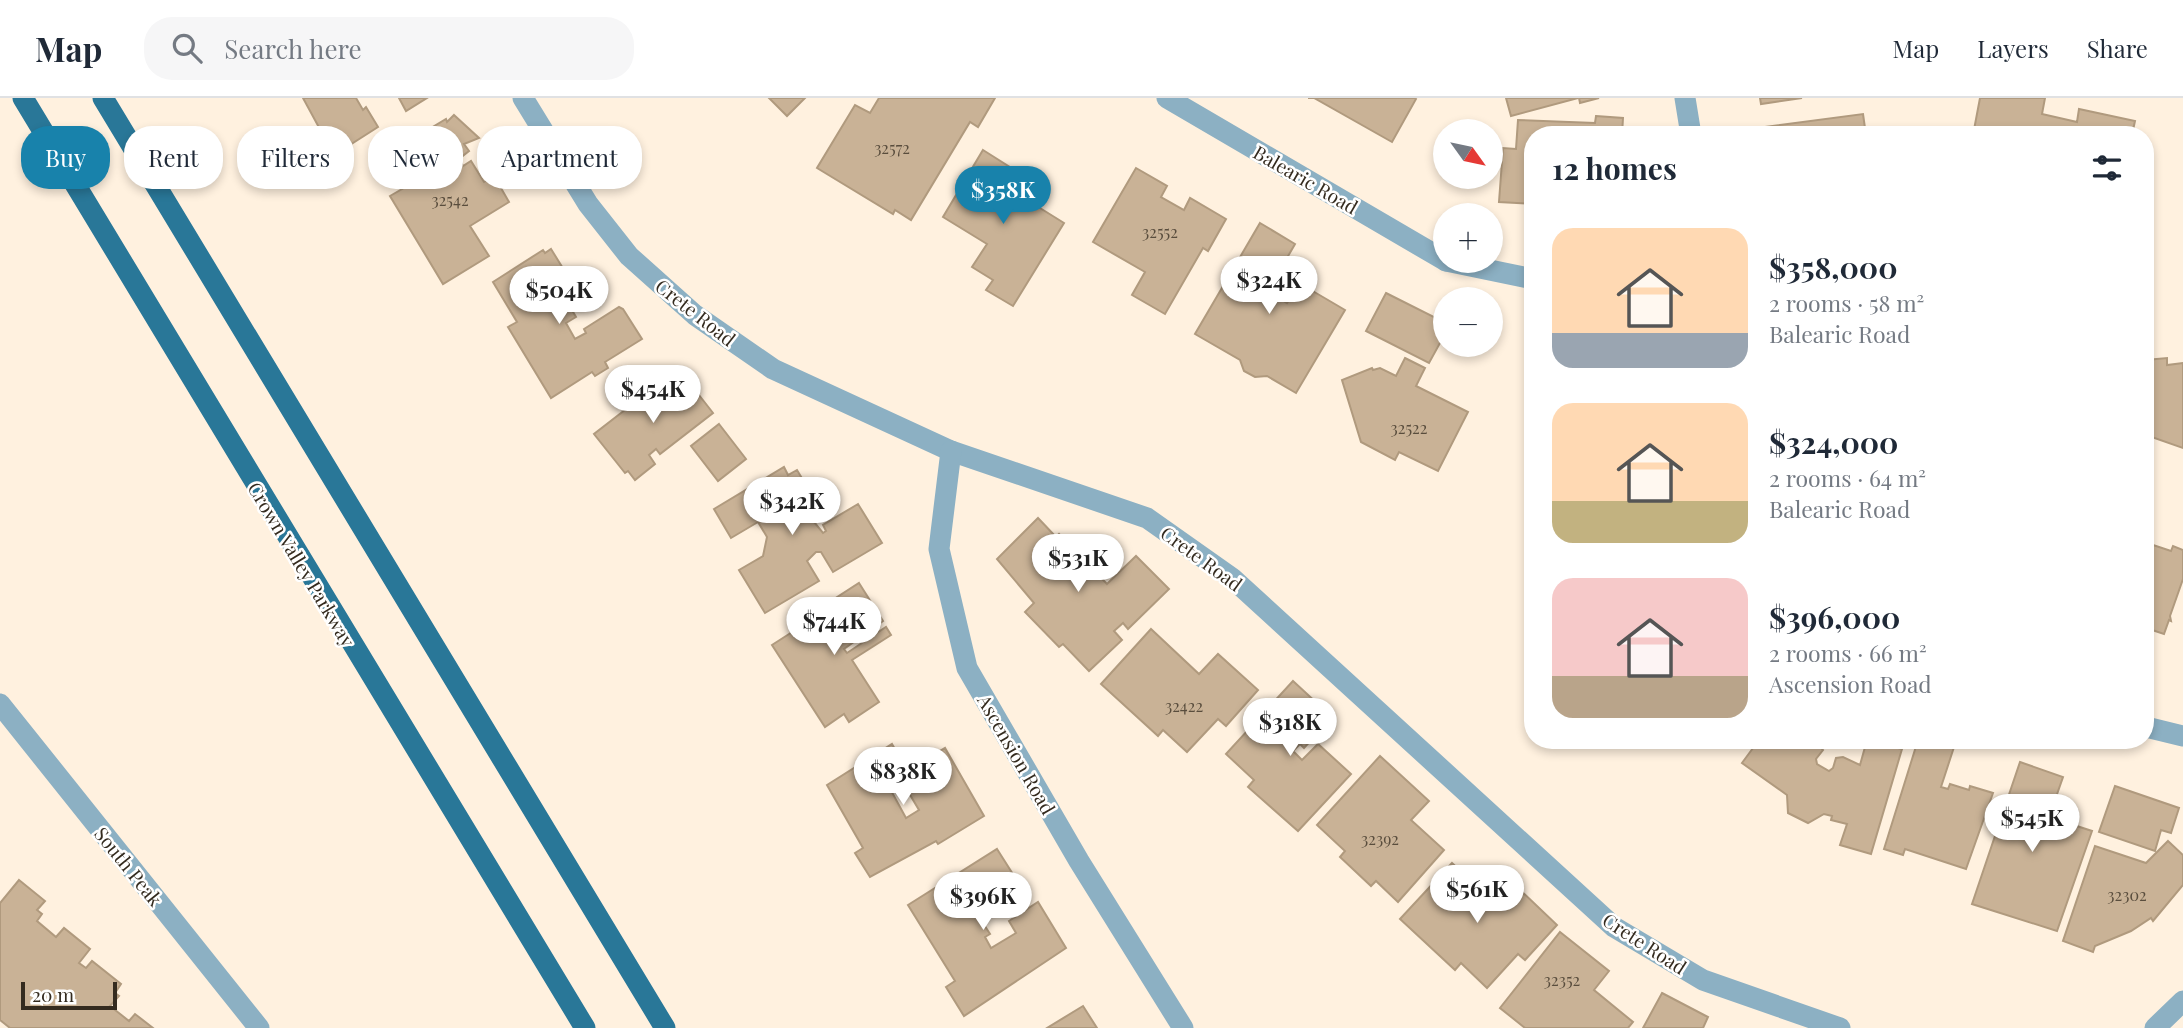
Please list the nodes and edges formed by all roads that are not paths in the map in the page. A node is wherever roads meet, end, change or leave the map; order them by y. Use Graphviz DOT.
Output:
graph roads {
  1 [pos="23,98"];
  2 [pos="103,98"];
  3 [pos="523,98"];
  4 [pos="1167,98"];
  5 [pos="1685,98"];
  6 [pos="1690,126"];
  7 [pos="1433,253"];
  8 [pos="1503,273"];
  9 [pos="1524,277"];
  10 [pos="951,451"];
  11 [pos="0,704"];
  12 [pos="2154,729"];
  13 [pos="2183,736"];
  14 [pos="2183,1001"];
  15 [pos="259,1028"];
  16 [pos="585,1028"];
  17 [pos="665,1028"];
  18 [pos="1184,1028"];
  19 [pos="1840,1028"];
  20 [pos="2155,1028"];
  1 -- 16 [label="main road, Crown Valley Parkway"];
  2 -- 17 [label="main road"];
  3 -- 10 [label="street, Crete Road"];
  4 -- 7 [label="street, Balearic Road"];
  5 -- 6 [label="street"];
  8 -- 9 [label="street, Balearic Road"];
  10 -- 18 [label="street, Ascension Road"];
  10 -- 19 [label="street, Crete Road"];
  11 -- 15 [label="street, South Peak"];
  12 -- 13 [label="street"];
  14 -- 20 [label="street"];
}
